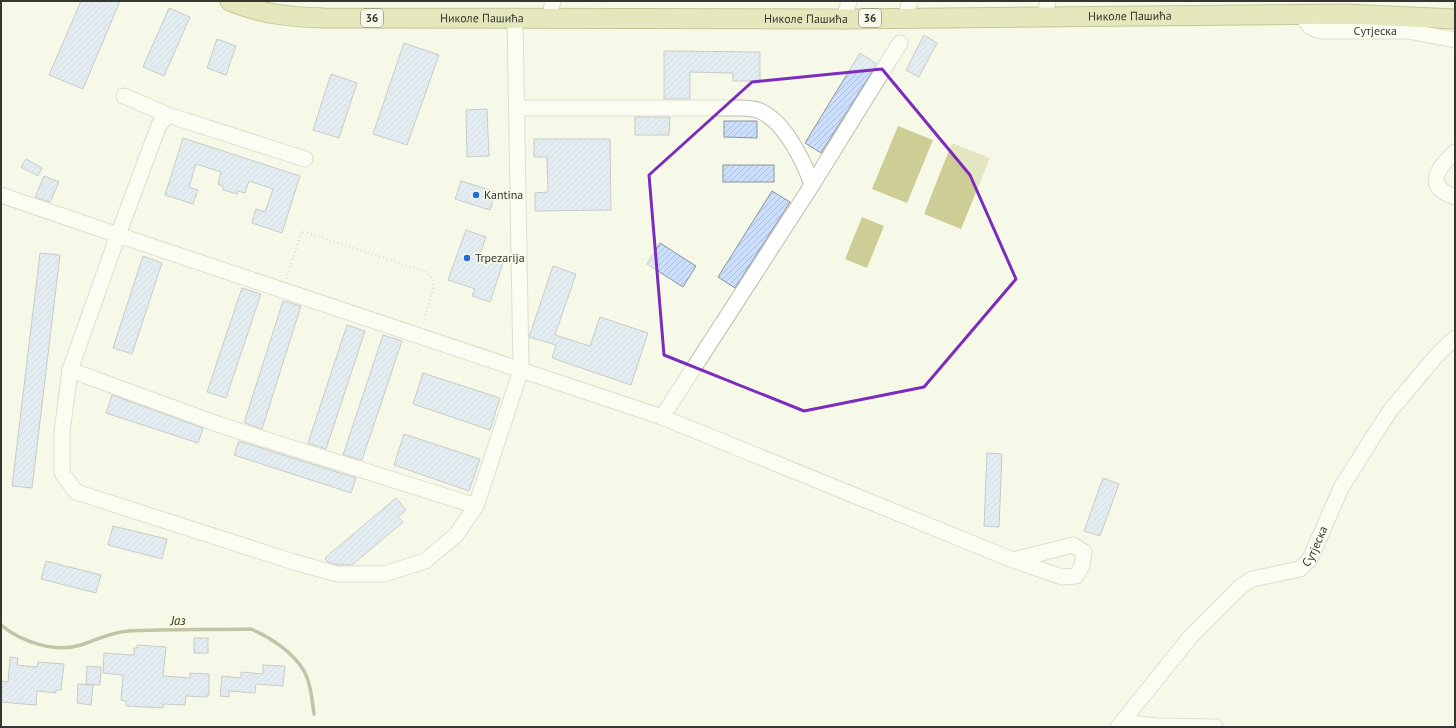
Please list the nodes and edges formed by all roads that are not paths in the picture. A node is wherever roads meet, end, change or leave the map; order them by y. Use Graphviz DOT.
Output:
graph roads {
  1 [pos="230,1"];
  2 [pos="908,9"];
  3 [pos="1047,9"];
  4 [pos="551,10"];
  5 [pos="847,10"];
  6 [pos="1303,14"];
  7 [pos="516,19"];
  8 [pos="1455,19"];
  9 [pos="1455,40"];
  10 [pos="900,43"];
  11 [pos="124,96"];
  12 [pos="516,108"];
  13 [pos="168,115"];
  14 [pos="1455,152"];
  15 [pos="305,159"];
  16 [pos="812,185"];
  17 [pos="1,195"];
  18 [pos="1455,197"];
  19 [pos="118,234"];
  20 [pos="1455,338"];
  21 [pos="70,370"];
  22 [pos="521,370"];
  23 [pos="662,417"];
  24 [pos="476,506"];
  25 [pos="1013,560"];
  26 [pos="1120,724"];
  27 [pos="1215,727"];
  1 -- 7 [label="main road, Николе Пашића / 36"];
  2 -- 3 [label="main road, Николе Пашића / 36"];
  2 -- 5 [label="main road, Николе Пашића / 36"];
  3 -- 6 [label="main road, Николе Пашића / 36"];
  4 -- 5 [label="main road, Николе Пашића / 36"];
  4 -- 7 [label="main road, Николе Пашића / 36"];
  6 -- 8 [label="main road, Николе Пашића / 36"];
  6 -- 9 [label="street, Сутјеска"];
  7 -- 12 [label="street"];
  10 -- 16 [label="street"];
  11 -- 13 [label="street"];
  12 -- 16 [label="street"];
  12 -- 22 [label="street"];
  13 -- 15 [label="street"];
  13 -- 19 [label="street"];
  14 -- 18 [label="street"];
  16 -- 23 [label="street"];
  17 -- 19 [label="street"];
  19 -- 21 [label="street"];
  19 -- 22 [label="street"];
  20 -- 26 [label="street, Сутјеска"];
  21 -- 24 [label="street"];
  21 -- 24 [label="street"];
  22 -- 23 [label="street"];
  22 -- 24 [label="street"];
  23 -- 25 [label="street"];
  26 -- 27 [label="street"];
}
